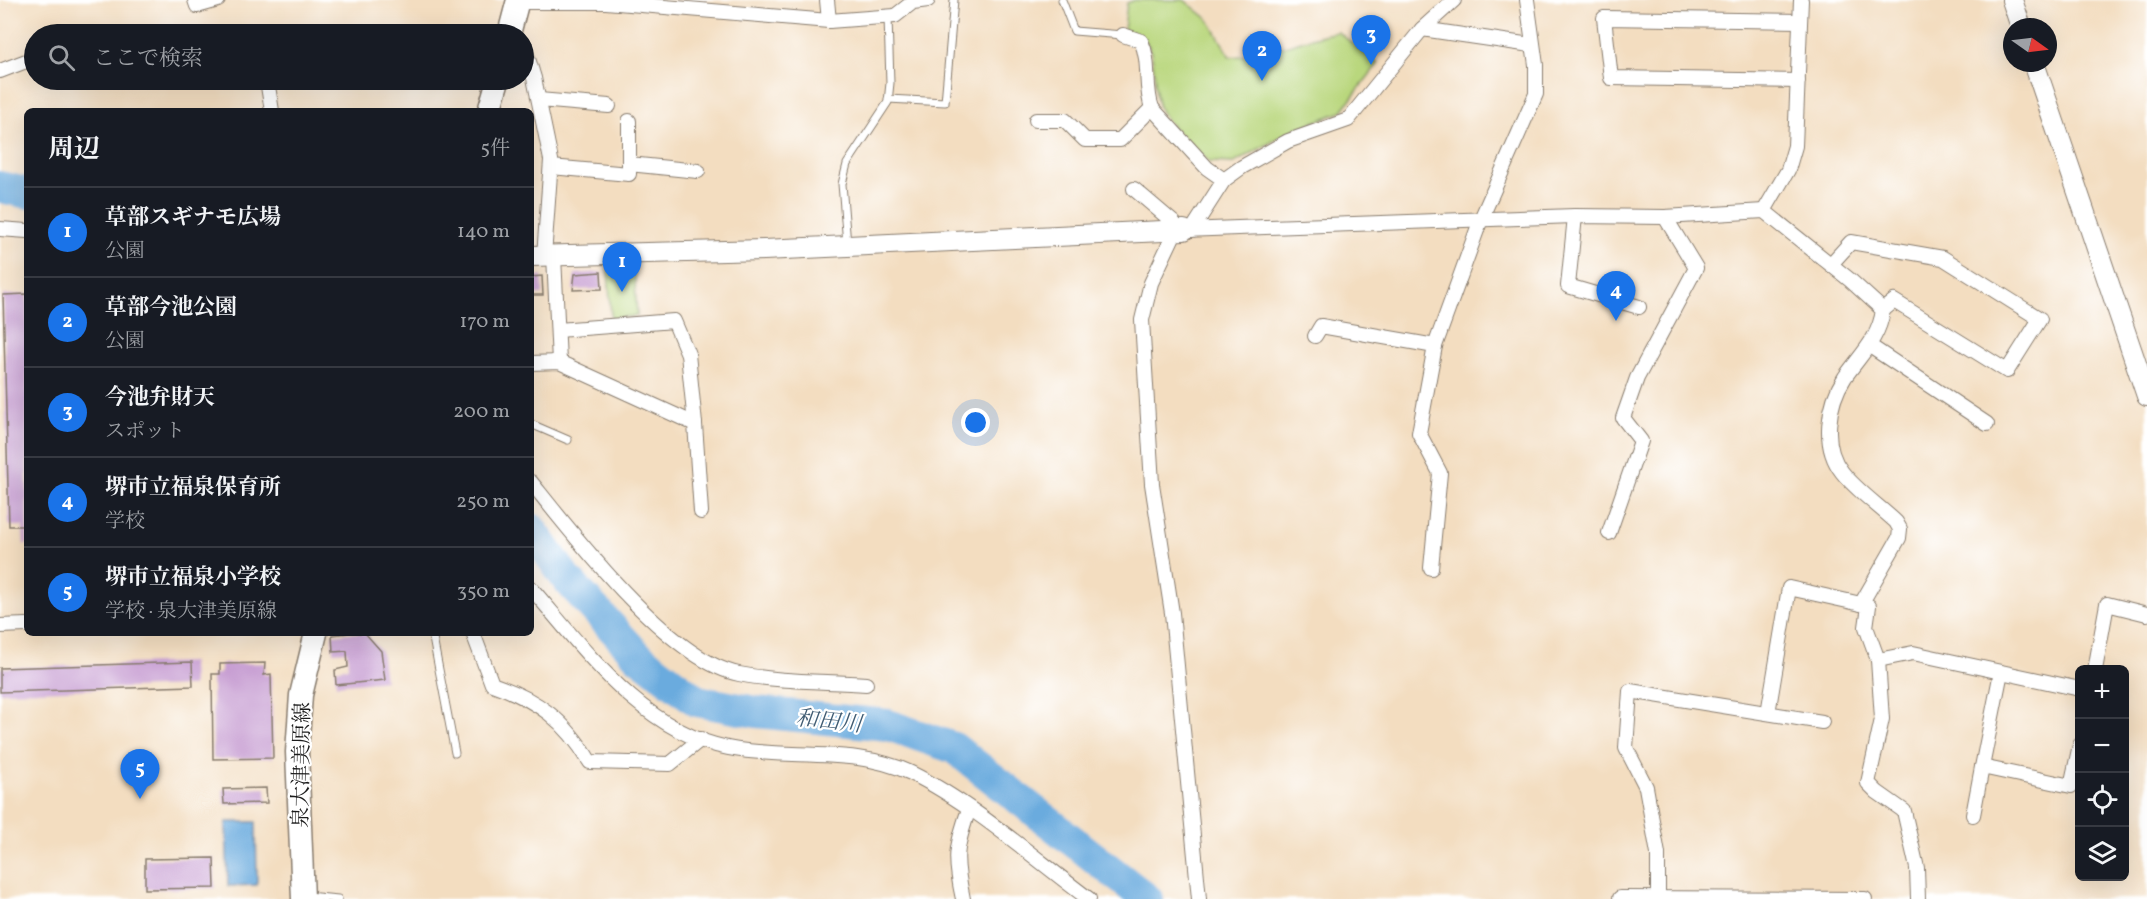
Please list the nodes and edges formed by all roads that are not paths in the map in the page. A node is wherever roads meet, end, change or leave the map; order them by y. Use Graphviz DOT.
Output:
graph roads {
  1 [pos="195,0"];
  2 [pos="218,0"];
  3 [pos="827,0"];
  4 [pos="928,0"];
  5 [pos="954,0"];
  6 [pos="1062,0"];
  7 [pos="1454,0"];
  8 [pos="1527,0"];
  9 [pos="1801,0"];
  10 [pos="2012,0"];
  11 [pos="644,3"];
  12 [pos="516,17"];
  13 [pos="888,17"];
  14 [pos="2018,18"];
  15 [pos="829,21"];
  16 [pos="1800,21"];
  17 [pos="1422,29"];
  18 [pos="1123,35"];
  19 [pos="1531,45"];
  20 [pos="24,62"];
  21 [pos="0,70"];
  22 [pos="2037,72"];
  23 [pos="1798,81"];
  24 [pos="534,82"];
  25 [pos="269,90"];
  26 [pos="495,90"];
  27 [pos="888,99"];
  28 [pos="539,100"];
  29 [pos="609,106"];
  30 [pos="272,108"];
  31 [pos="490,108"];
  32 [pos="1152,108"];
  33 [pos="1036,120"];
  34 [pos="629,122"];
  35 [pos="629,164"];
  36 [pos="551,167"];
  37 [pos="698,171"];
  38 [pos="1224,180"];
  39 [pos="1134,189"];
  40 [pos="1764,211"];
  41 [pos="1575,216"];
  42 [pos="1665,217"];
  43 [pos="1481,219"];
  44 [pos="0,229"];
  45 [pos="1184,230"];
  46 [pos="24,231"];
  47 [pos="847,246"];
  48 [pos="543,256"];
  49 [pos="1831,264"];
  50 [pos="1639,307"];
  51 [pos="1883,310"];
  52 [pos="558,330"];
  53 [pos="1315,336"];
  54 [pos="1435,346"];
  55 [pos="1870,346"];
  56 [pos="559,362"];
  57 [pos="534,363"];
  58 [pos="2147,396"];
  59 [pos="695,424"];
  60 [pos="1988,424"];
  61 [pos="534,425"];
  62 [pos="568,440"];
  63 [pos="534,486"];
  64 [pos="701,512"];
  65 [pos="1609,533"];
  66 [pos="1431,567"];
  67 [pos="534,591"];
  68 [pos="1861,604"];
  69 [pos="2147,614"];
  70 [pos="24,625"];
  71 [pos="0,626"];
  72 [pos="315,636"];
  73 [pos="433,636"];
  74 [pos="474,636"];
  75 [pos="1878,660"];
  76 [pos="2096,665"];
  77 [pos="2001,672"];
  78 [pos="866,684"];
  79 [pos="2075,688"];
  80 [pos="1768,713"];
  81 [pos="1822,722"];
  82 [pos="701,739"];
  83 [pos="455,753"];
  84 [pos="2075,766"];
  85 [pos="1982,767"];
  86 [pos="969,809"];
  87 [pos="1973,815"];
  88 [pos="303,897"];
  89 [pos="1200,898"];
  90 [pos="1620,898"];
  91 [pos="1830,898"];
  92 [pos="338,899"];
  93 [pos="963,899"];
  94 [pos="1089,899"];
  95 [pos="1658,899"];
  96 [pos="1865,899"];
  97 [pos="1918,899"];
  1 -- 2 [label="street"];
  3 -- 15 [label="street"];
  4 -- 13 [label="street"];
  5 -- 27 [label="lane"];
  6 -- 18 [label="lane"];
  7 -- 17 [label="street"];
  8 -- 19 [label="street"];
  9 -- 16 [label="street"];
  10 -- 14 [label="street"];
  11 -- 12 [label="street"];
  11 -- 15 [label="street"];
  13 -- 15 [label="street"];
  13 -- 27 [label="lane"];
  16 -- 23 [label="street"];
  16 -- 23 [label="street"];
  17 -- 19 [label="street"];
  17 -- 38 [label="street"];
  18 -- 32 [label="street"];
  19 -- 43 [label="street"];
  20 -- 21 [label="street"];
  22 -- 58 [label="street"];
  23 -- 40 [label="street"];
  24 -- 28 [label="street"];
  25 -- 30 [label="street"];
  26 -- 31 [label="main road"];
  27 -- 47 [label="lane"];
  28 -- 29 [label="street"];
  28 -- 36 [label="street"];
  32 -- 33 [label="street"];
  32 -- 38 [label="street"];
  34 -- 35 [label="street"];
  35 -- 36 [label="street"];
  35 -- 37 [label="street"];
  36 -- 48 [label="street"];
  38 -- 45 [label="street"];
  39 -- 45 [label="street"];
  40 -- 42 [label="street"];
  40 -- 49 [label="street"];
  41 -- 42 [label="street"];
  41 -- 43 [label="street"];
  41 -- 50 [label="street"];
  42 -- 65 [label="street"];
  43 -- 45 [label="street"];
  43 -- 54 [label="street"];
  44 -- 46 [label="street"];
  45 -- 47 [label="street"];
  45 -- 89 [label="street"];
  47 -- 48 [label="street"];
  48 -- 52 [label="street"];
  49 -- 51 [label="street"];
  49 -- 51 [label="street"];
  51 -- 55 [label="street"];
  52 -- 56 [label="street"];
  52 -- 59 [label="street"];
  53 -- 54 [label="street"];
  54 -- 66 [label="street"];
  55 -- 60 [label="street"];
  55 -- 68 [label="street"];
  56 -- 57 [label="street"];
  56 -- 59 [label="street"];
  59 -- 64 [label="street"];
  61 -- 62 [label="lane"];
  63 -- 78 [label="street"];
  67 -- 82 [label="street"];
  68 -- 75 [label="street"];
  68 -- 80 [label="street"];
  69 -- 76 [label="street"];
  70 -- 71 [label="street"];
  72 -- 88 [label="main road, 泉大津美原線"];
  73 -- 83 [label="lane"];
  74 -- 82 [label="street"];
  75 -- 77 [label="street"];
  75 -- 97 [label="street"];
  77 -- 79 [label="street"];
  77 -- 85 [label="street"];
  80 -- 81 [label="street"];
  80 -- 95 [label="street"];
  82 -- 86 [label="street"];
  84 -- 85 [label="street"];
  85 -- 87 [label="street"];
  86 -- 93 [label="street"];
  86 -- 94 [label="street"];
  88 -- 92 [label="lane"];
  90 -- 95 [label="street"];
  91 -- 95 [label="street"];
  91 -- 96 [label="street"];
}
